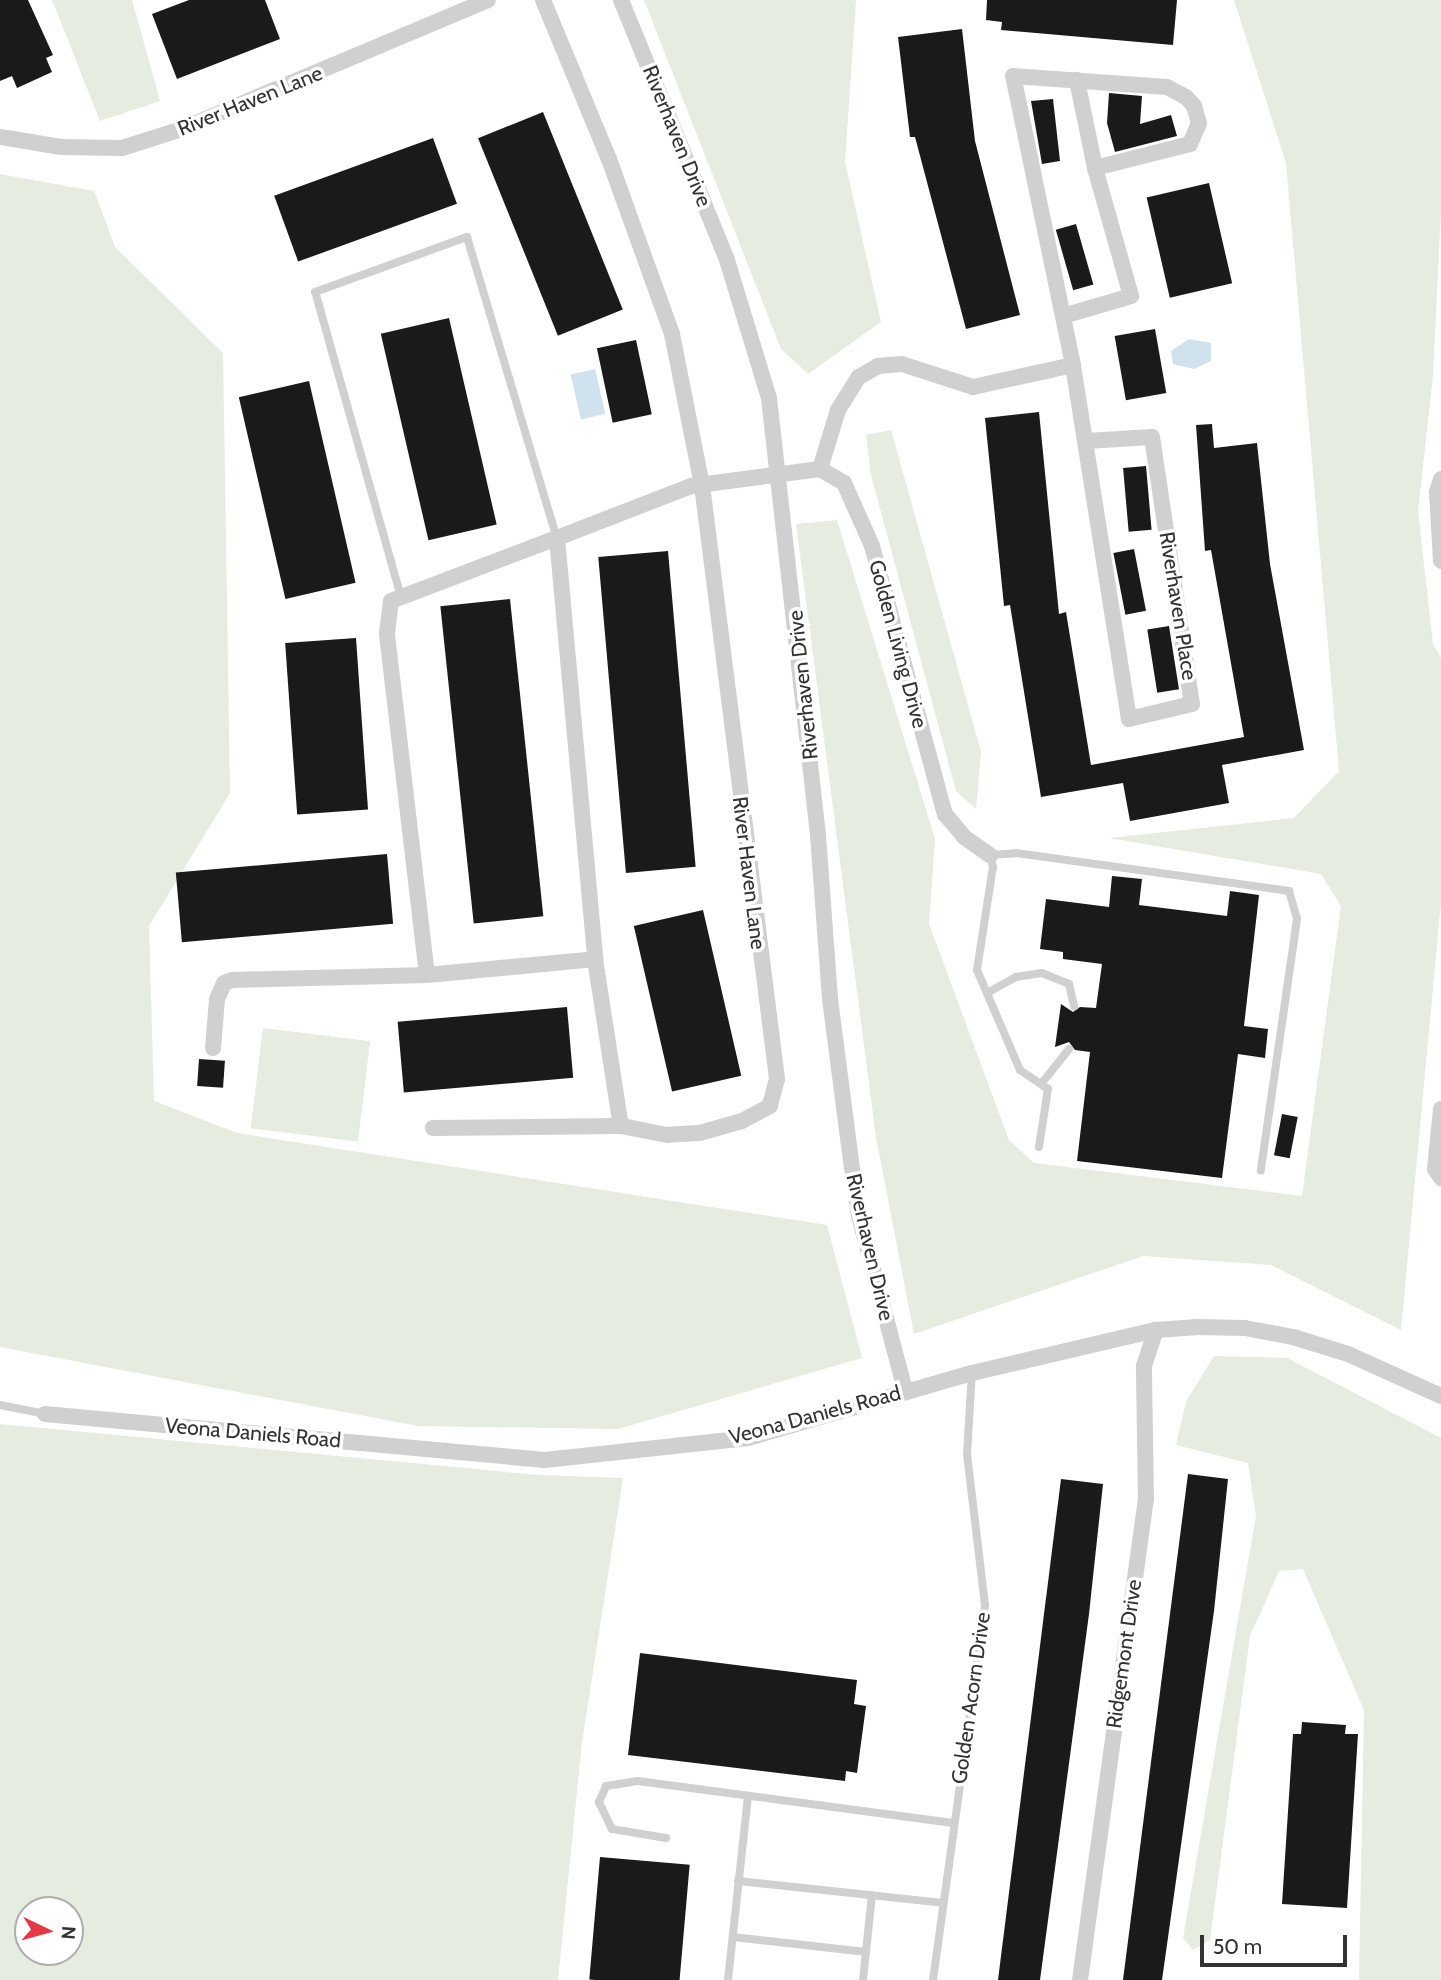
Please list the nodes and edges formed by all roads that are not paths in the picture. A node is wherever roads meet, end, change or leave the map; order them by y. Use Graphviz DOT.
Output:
graph roads {
  1 [pos="488,0"];
  2 [pos="543,0"];
  3 [pos="621,0"];
  4 [pos="1077,80"];
  5 [pos="0,137"];
  6 [pos="1095,168"];
  7 [pos="1063,316"];
  8 [pos="1073,365"];
  9 [pos="1086,441"];
  10 [pos="820,469"];
  11 [pos="780,475"];
  12 [pos="1441,479"];
  13 [pos="702,485"];
  14 [pos="557,538"];
  15 [pos="1441,561"];
  16 [pos="401,597"];
  17 [pos="990,855"];
  18 [pos="595,959"];
  19 [pos="427,975"];
  20 [pos="987,993"];
  21 [pos="1074,1006"];
  22 [pos="214,1048"];
  23 [pos="1069,1049"];
  24 [pos="1041,1084"];
  25 [pos="1441,1109"];
  26 [pos="621,1126"];
  27 [pos="433,1128"];
  28 [pos="1039,1147"];
  29 [pos="1261,1170"];
  30 [pos="1441,1178"];
  31 [pos="1156,1330"];
  32 [pos="972,1373"];
  33 [pos="905,1390"];
  34 [pos="1441,1396"];
  35 [pos="0,1405"];
  36 [pos="46,1415"];
  37 [pos="748,1797"];
  38 [pos="953,1823"];
  39 [pos="666,1838"];
  40 [pos="738,1881"];
  41 [pos="872,1895"];
  42 [pos="943,1903"];
  43 [pos="733,1937"];
  44 [pos="866,1952"];
  45 [pos="728,1980"];
  46 [pos="863,1980"];
  47 [pos="933,1980"];
  48 [pos="1080,1980"];
  1 -- 5 [label="street, River Haven Lane"];
  2 -- 13 [label="street, River Haven Lane"];
  3 -- 11 [label="street, Riverhaven Drive"];
  4 -- 6 [label="street"];
  4 -- 6 [label="street, Riverhaven Place"];
  4 -- 7 [label="street, Riverhaven Place"];
  6 -- 7 [label="street"];
  7 -- 8 [label="street, Riverhaven Place"];
  8 -- 9 [label="street, Riverhaven Place"];
  8 -- 10 [label="street"];
  9 -- 9 [label="street, Riverhaven Place"];
  10 -- 11 [label="street"];
  10 -- 17 [label="street, Golden Living Drive"];
  11 -- 13 [label="street"];
  11 -- 33 [label="street, Riverhaven Drive"];
  12 -- 15 [label="street"];
  13 -- 14 [label="street"];
  13 -- 26 [label="street, River Haven Lane"];
  14 -- 16 [label="street"];
  14 -- 16 [label="lane"];
  14 -- 18 [label="street"];
  16 -- 19 [label="street"];
  17 -- 20 [label="lane"];
  17 -- 29 [label="lane"];
  18 -- 19 [label="street"];
  18 -- 26 [label="street"];
  19 -- 22 [label="street"];
  20 -- 21 [label="lane"];
  20 -- 24 [label="lane"];
  23 -- 24 [label="lane"];
  24 -- 28 [label="lane"];
  25 -- 30 [label="street"];
  26 -- 27 [label="street, River Haven Lane"];
  31 -- 32 [label="street, Veona Daniels Road"];
  31 -- 34 [label="street, Veona Daniels Road"];
  31 -- 48 [label="street, Ridgemont Drive"];
  32 -- 33 [label="street, Veona Daniels Road"];
  32 -- 38 [label="lane, Golden Acorn Drive"];
  33 -- 36 [label="street, Veona Daniels Road"];
  35 -- 36 [label="lane"];
  37 -- 38 [label="lane"];
  37 -- 39 [label="lane"];
  37 -- 40 [label="lane"];
  38 -- 42 [label="lane, Golden Acorn Drive"];
  40 -- 41 [label="lane"];
  40 -- 43 [label="lane"];
  41 -- 42 [label="lane"];
  41 -- 44 [label="lane"];
  42 -- 47 [label="lane, Golden Acorn Drive"];
  43 -- 44 [label="lane"];
  43 -- 45 [label="lane"];
  44 -- 46 [label="lane"];
}
